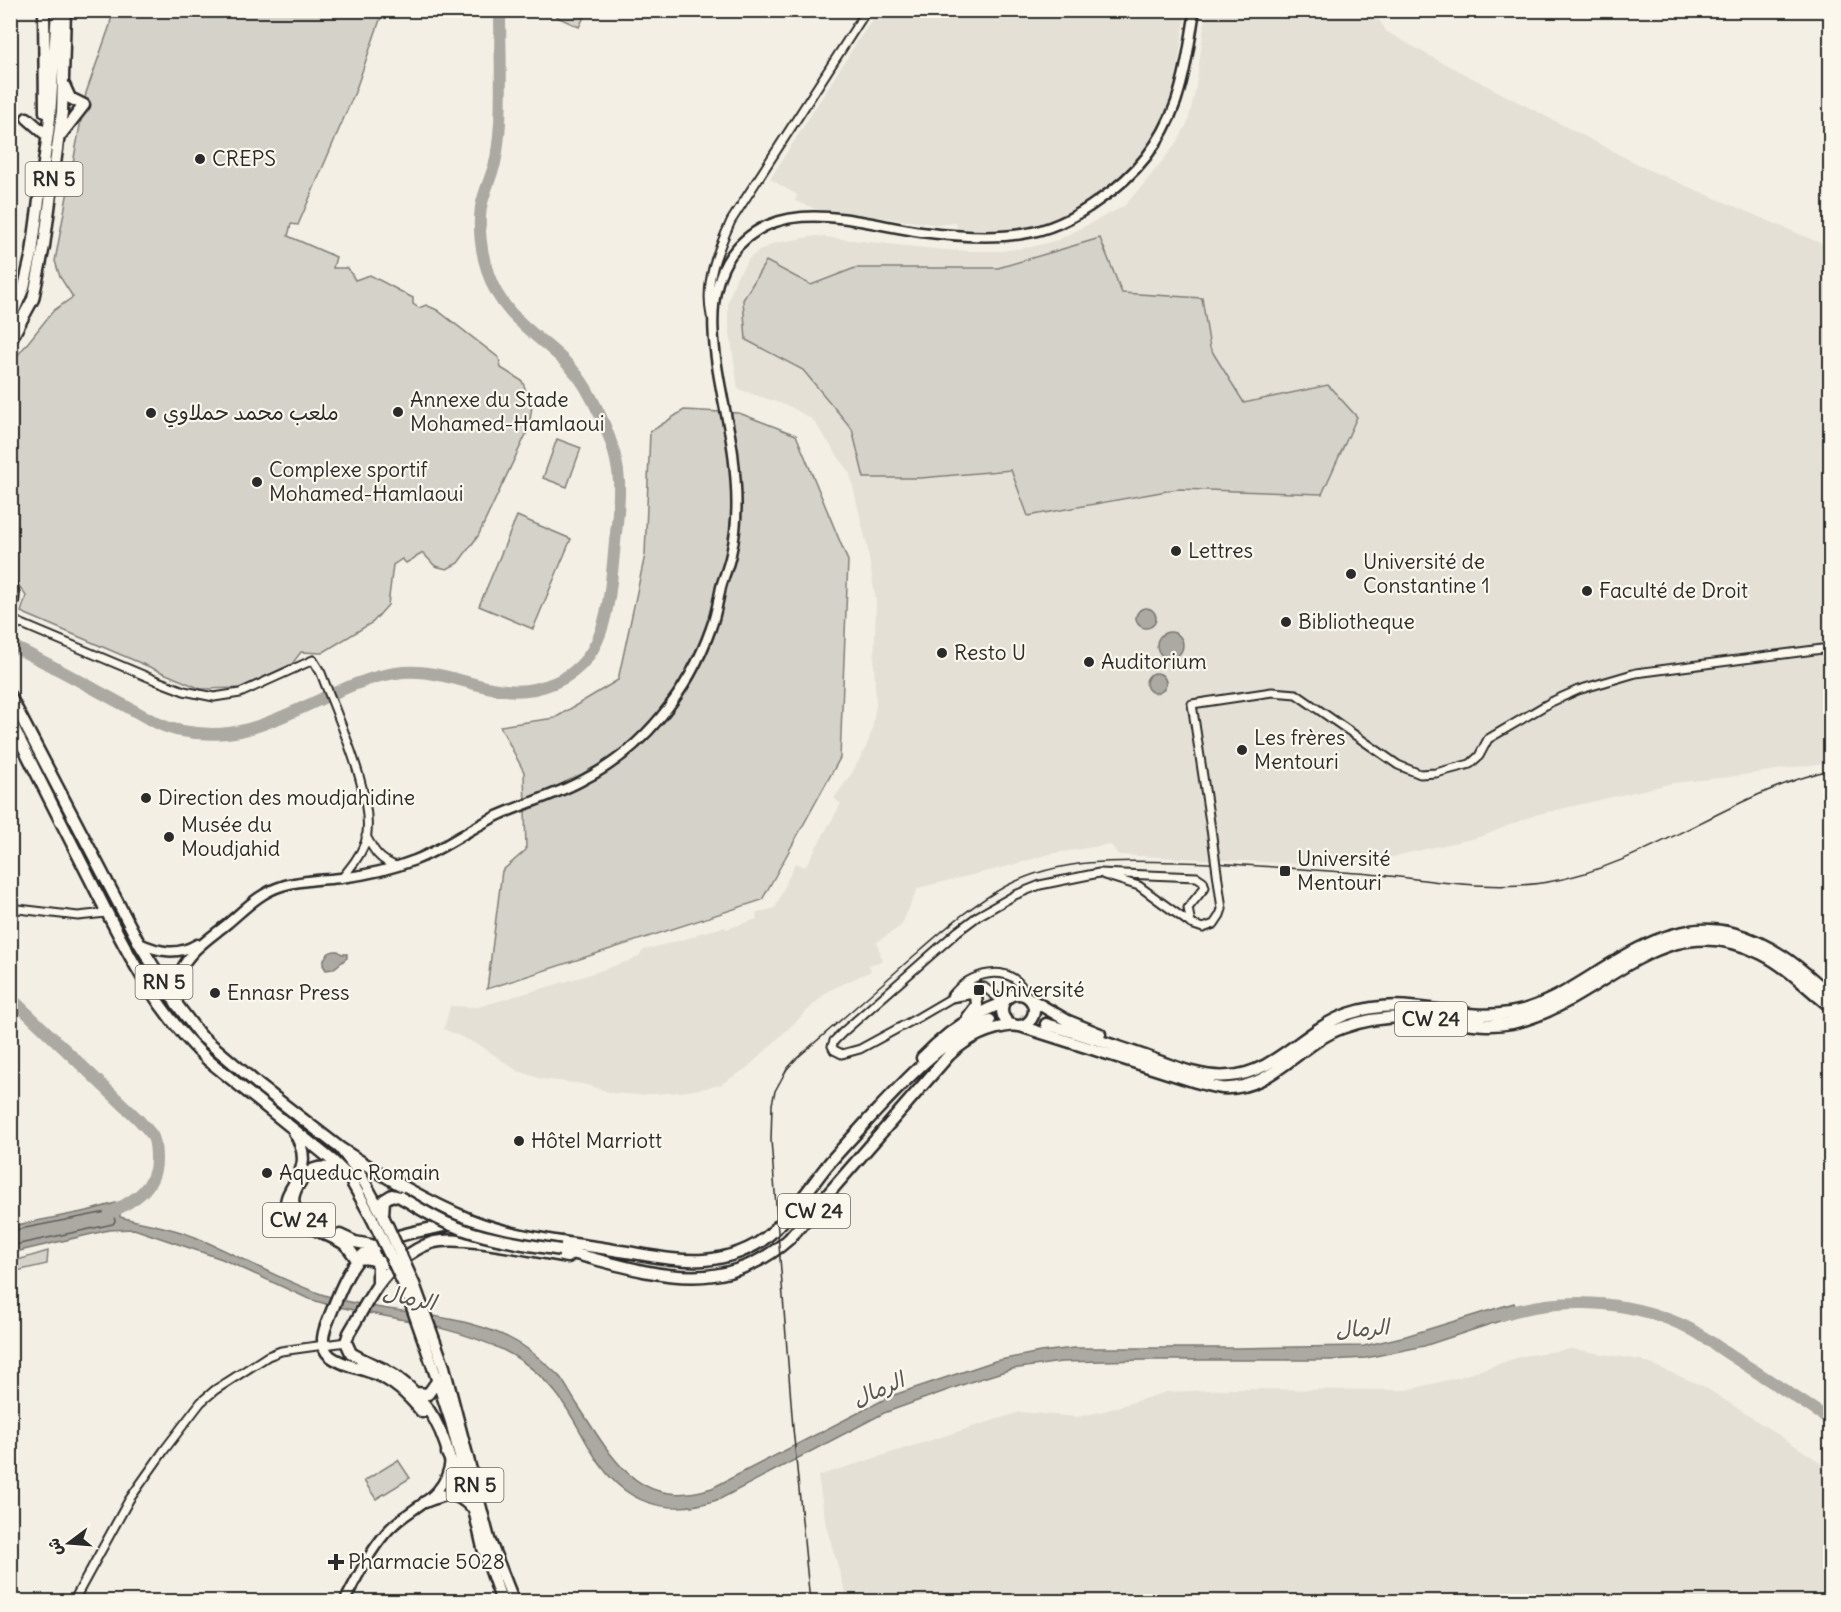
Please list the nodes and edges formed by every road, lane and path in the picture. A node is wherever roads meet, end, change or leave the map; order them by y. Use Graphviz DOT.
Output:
graph roads {
  1 [pos="44,10"];
  2 [pos="57,10"];
  3 [pos="65,10"];
  4 [pos="867,10"];
  5 [pos="1195,10"];
  6 [pos="63,74"];
  7 [pos="45,114"];
  8 [pos="44,133"];
  9 [pos="59,137"];
  10 [pos="44,158"];
  11 [pos="10,320"];
  12 [pos="712,321"];
  13 [pos="10,341"];
  14 [pos="10,582"];
  15 [pos="10,614"];
  16 [pos="10,619"];
  17 [pos="1830,648"];
  18 [pos="10,696"];
  19 [pos="10,720"];
  20 [pos="366,836"];
  21 [pos="396,866"];
  22 [pos="1099,873"];
  23 [pos="342,878"];
  24 [pos="10,908"];
  25 [pos="106,913"];
  26 [pos="1191,924"];
  27 [pos="208,938"];
  28 [pos="139,943"];
  29 [pos="1830,994"];
  30 [pos="953,996"];
  31 [pos="1028,998"];
  32 [pos="1004,1002"];
  33 [pos="178,1006"];
  34 [pos="1830,1006"];
  35 [pos="990,1020"];
  36 [pos="1046,1024"];
  37 [pos="1017,1026"];
  38 [pos="953,1029"];
  39 [pos="1207,1075"];
  40 [pos="908,1078"];
  41 [pos="289,1125"];
  42 [pos="340,1148"];
  43 [pos="349,1177"];
  44 [pos="377,1217"];
  45 [pos="473,1220"];
  46 [pos="399,1236"];
  47 [pos="372,1247"];
  48 [pos="409,1255"];
  49 [pos="359,1258"];
  50 [pos="376,1261"];
  51 [pos="606,1261"];
  52 [pos="394,1266"];
  53 [pos="378,1285"];
  54 [pos="347,1337"];
  55 [pos="324,1346"];
  56 [pos="439,1372"];
  57 [pos="416,1393"];
  58 [pos="450,1460"];
  59 [pos="425,1502"];
  60 [pos="474,1510"];
  61 [pos="73,1602"];
  62 [pos="345,1602"];
  63 [pos="502,1602"];
  64 [pos="514,1602"];
  1 -- 7 [label="highway"];
  2 -- 10 [label="highway, RN 5"];
  3 -- 6 [label="highway, RN 5"];
  4 -- 12 [label="street"];
  5 -- 12 [label="main road"];
  6 -- 9 [label="highway, RN 5"];
  6 -- 9 [label="highway"];
  7 -- 8 [label="highway"];
  7 -- 8 [label="highway"];
  8 -- 10 [label="highway"];
  9 -- 13 [label="highway, RN 5"];
  10 -- 11 [label="highway, RN 5"];
  12 -- 21 [label="main road"];
  14 -- 15 [label="main road"];
  16 -- 20 [label="street"];
  17 -- 26 [label="street, bridge"];
  18 -- 28 [label="highway, RN 5"];
  19 -- 25 [label="highway, RN 5"];
  20 -- 21 [label="street"];
  20 -- 23 [label="street"];
  21 -- 23 [label="main road"];
  22 -- 26 [label="street"];
  22 -- 26 [label="street"];
  22 -- 30 [label="street"];
  23 -- 27 [label="main road"];
  24 -- 25 [label="street"];
  25 -- 41 [label="highway, RN 5"];
  27 -- 28 [label="main road"];
  27 -- 33 [label="main road"];
  28 -- 33 [label="highway, RN 5"];
  29 -- 39 [label="highway, CW 24"];
  30 -- 31 [label="street"];
  30 -- 32 [label="street"];
  30 -- 38 [label="highway"];
  31 -- 32 [label="highway"];
  31 -- 37 [label="highway"];
  31 -- 39 [label="highway, CW 24"];
  32 -- 37 [label="highway"];
  32 -- 38 [label="highway, CW 24"];
  33 -- 42 [label="highway, RN 5"];
  34 -- 37 [label="highway, CW 24"];
  35 -- 40 [label="highway, CW 24"];
  36 -- 39 [label="highway, CW 24"];
  37 -- 51 [label="highway, CW 24"];
  38 -- 40 [label="highway, CW 24"];
  40 -- 45 [label="highway, CW 24"];
  41 -- 43 [label="highway, RN 5"];
  41 -- 49 [label="highway, CW 24"];
  42 -- 44 [label="highway, RN 5"];
  42 -- 45 [label="highway, CW 24"];
  43 -- 44 [label="highway, RN 5"];
  43 -- 47 [label="highway, CW 24"];
  44 -- 51 [label="highway, CW 24, bridge"];
  44 -- 56 [label="highway, RN 5, bridge"];
  45 -- 46 [label="highway, CW 24"];
  46 -- 47 [label="highway, CW 24"];
  46 -- 48 [label="highway"];
  47 -- 49 [label="highway, CW 24"];
  47 -- 50 [label="highway"];
  48 -- 51 [label="highway, CW 24"];
  48 -- 52 [label="highway, CW 24"];
  49 -- 50 [label="highway, CW 24"];
  49 -- 55 [label="highway, CW 24"];
  50 -- 52 [label="highway, CW 24"];
  50 -- 53 [label="highway"];
  52 -- 53 [label="highway, CW 24"];
  53 -- 54 [label="highway, CW 24"];
  54 -- 55 [label="street"];
  54 -- 57 [label="highway"];
  55 -- 58 [label="highway"];
  55 -- 61 [label="street"];
  56 -- 57 [label="highway"];
  56 -- 60 [label="highway, RN 5"];
  56 -- 64 [label="highway, RN 5"];
  57 -- 58 [label="highway"];
  58 -- 59 [label="main road"];
  58 -- 60 [label="highway"];
  59 -- 60 [label="highway"];
  59 -- 62 [label="main road"];
  60 -- 63 [label="highway, RN 5"];
}
